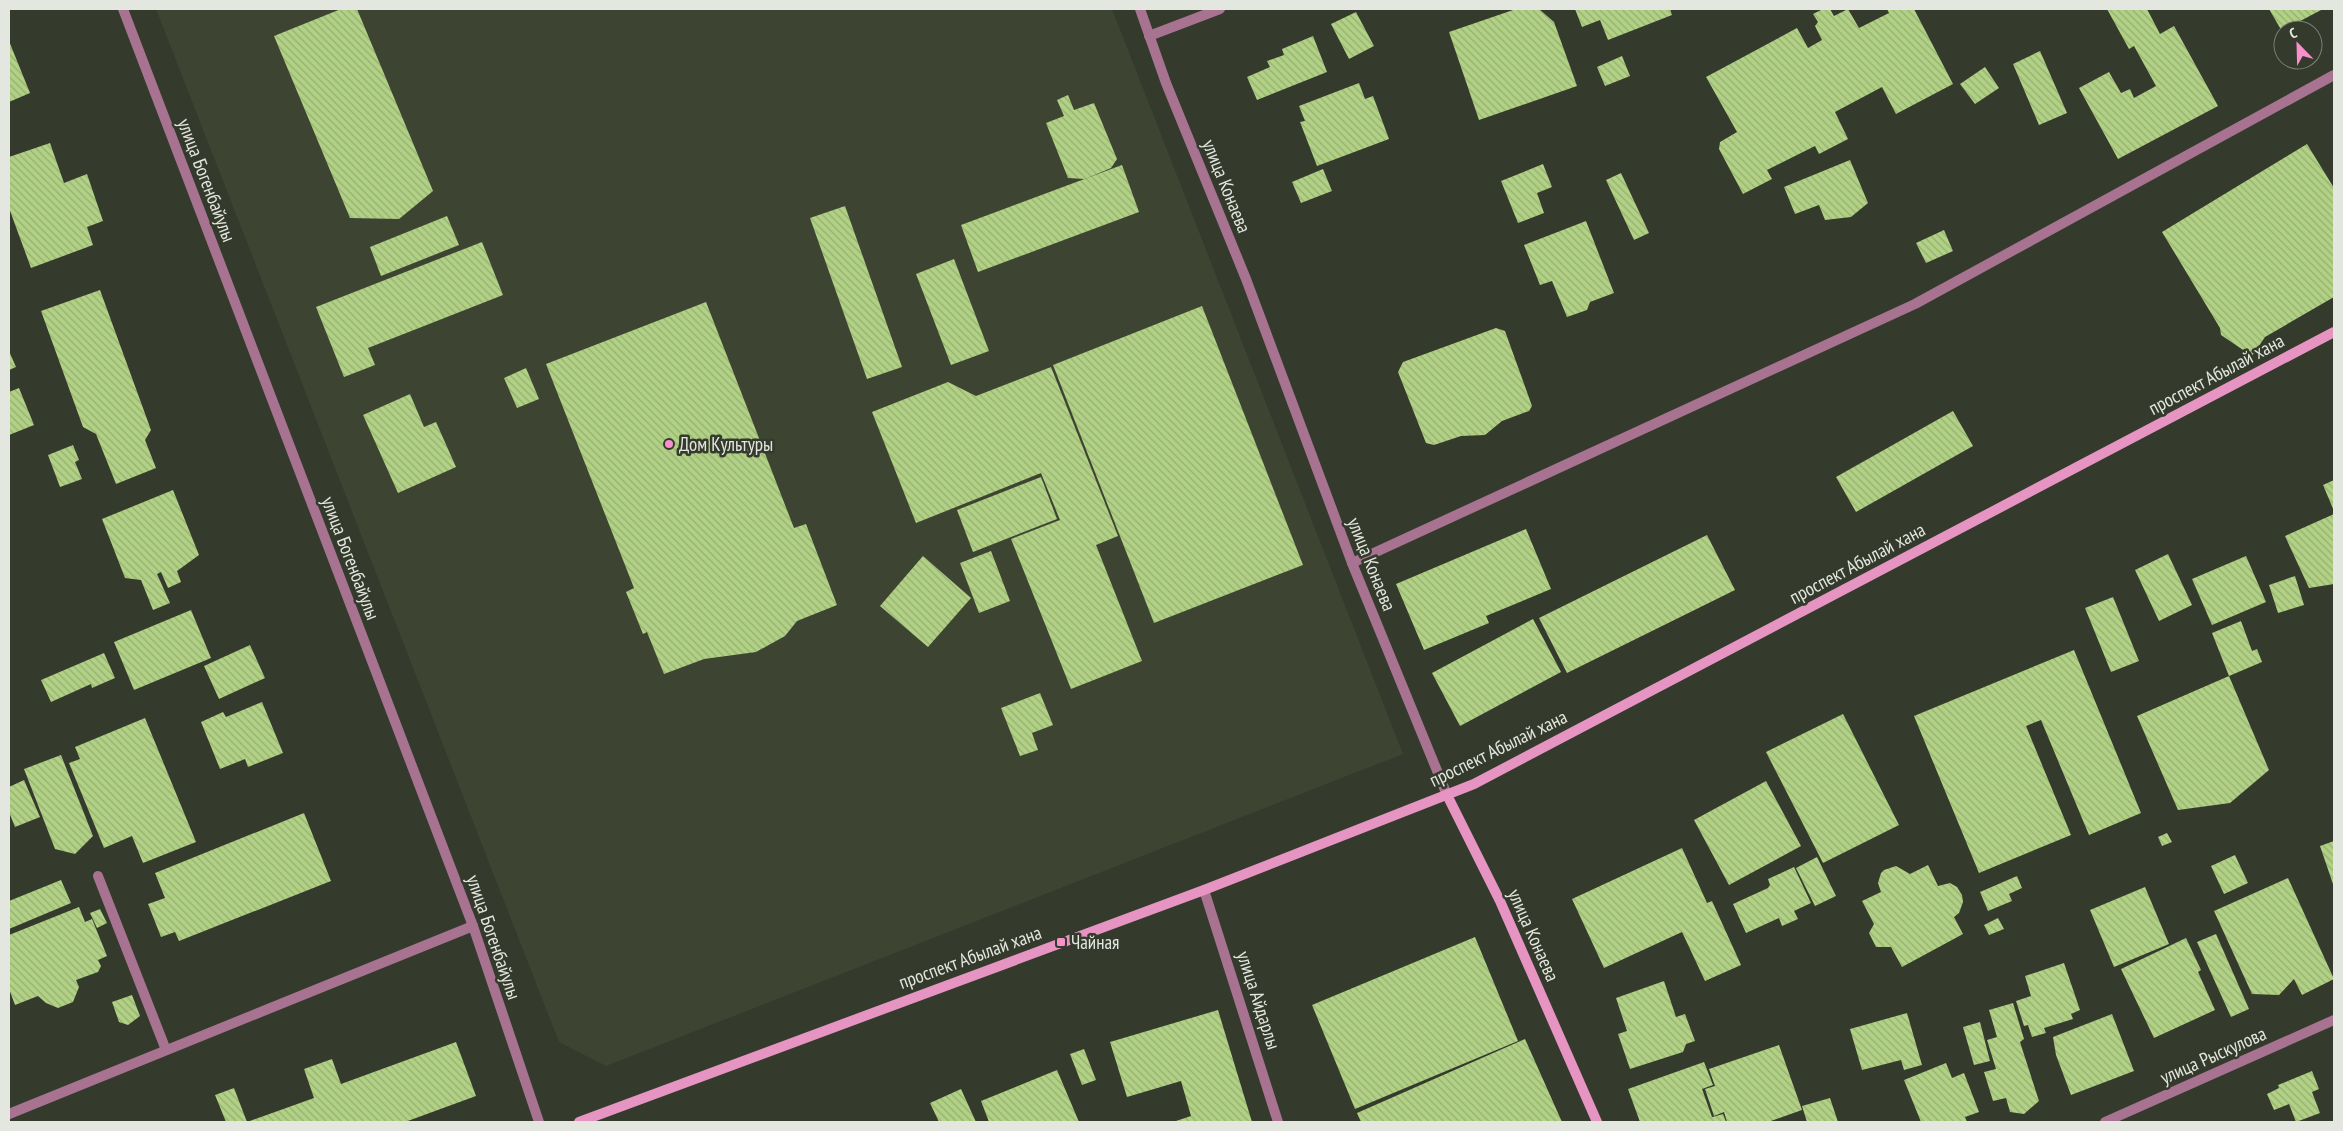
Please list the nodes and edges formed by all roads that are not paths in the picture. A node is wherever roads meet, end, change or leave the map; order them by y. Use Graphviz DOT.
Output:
graph roads {
  1 [pos="123,9"];
  2 [pos="1140,9"];
  3 [pos="1220,9"];
  4 [pos="1150,36"];
  5 [pos="2334,75"];
  6 [pos="2334,332"];
  7 [pos="1352,563"];
  8 [pos="1447,795"];
  9 [pos="98,876"];
  10 [pos="1204,890"];
  11 [pos="473,926"];
  12 [pos="2334,1020"];
  13 [pos="166,1050"];
  14 [pos="9,1114"];
  15 [pos="539,1122"];
  16 [pos="579,1122"];
  17 [pos="1278,1122"];
  18 [pos="1597,1122"];
  19 [pos="2105,1122"];
  1 -- 11 [label="street, улица Богенбайулы"];
  2 -- 4 [label="street, улица Конаева"];
  3 -- 4 [label="street"];
  4 -- 7 [label="street, улица Конаева"];
  5 -- 7 [label="street"];
  6 -- 8 [label="main road, проспект Абылай хана"];
  7 -- 8 [label="street, улица Конаева"];
  8 -- 10 [label="main road, проспект Абылай хана"];
  8 -- 18 [label="main road, улица Конаева"];
  9 -- 13 [label="street"];
  10 -- 16 [label="main road, проспект Абылай хана"];
  10 -- 17 [label="street, улица Айдарлы"];
  11 -- 13 [label="street"];
  11 -- 15 [label="street, улица Богенбайулы"];
  12 -- 19 [label="street, улица Рыскулова"];
  13 -- 14 [label="street"];
}
